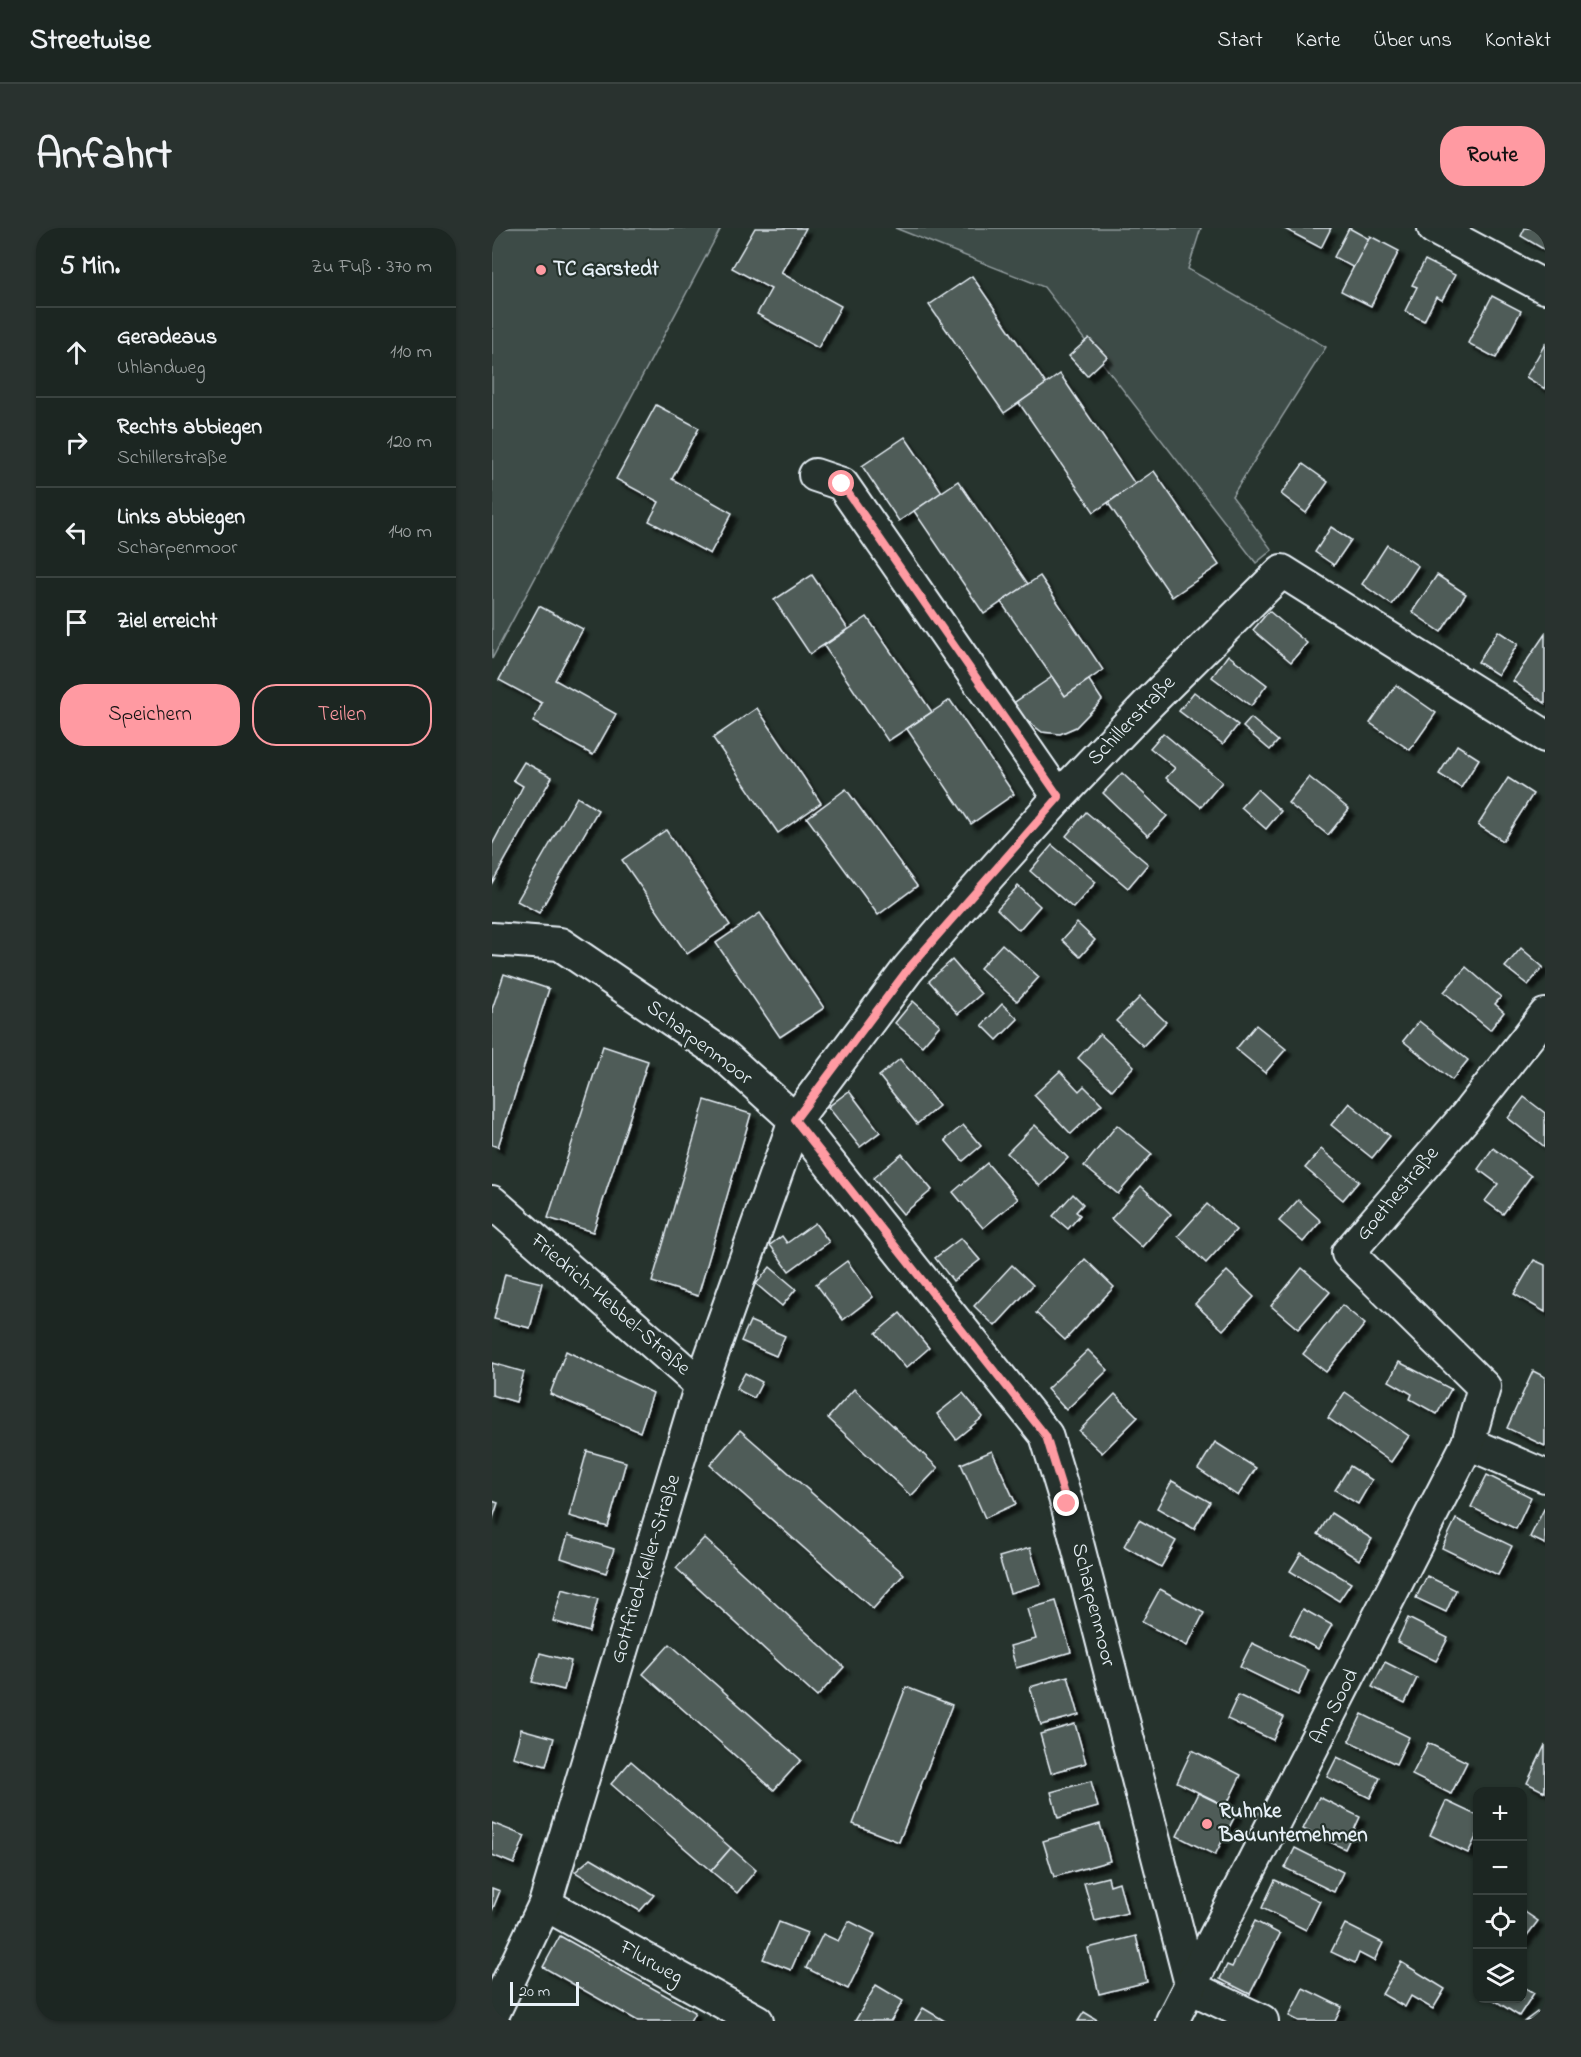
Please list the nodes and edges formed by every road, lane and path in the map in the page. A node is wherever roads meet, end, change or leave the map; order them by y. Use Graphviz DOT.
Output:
graph roads {
  1 [pos="1434,228"];
  2 [pos="1545,287"];
  3 [pos="815,475"];
  4 [pos="1545,736"];
  5 [pos="1059,797"];
  6 [pos="492,939"];
  7 [pos="1545,1015"];
  8 [pos="795,1120"];
  9 [pos="492,1202"];
  10 [pos="701,1385"];
  11 [pos="1484,1387"];
  12 [pos="1468,1443"];
  13 [pos="1545,1476"];
  14 [pos="545,1904"];
  15 [pos="1192,1988"];
  16 [pos="492,2016"];
  17 [pos="757,2021"];
  18 [pos="1172,2021"];
  19 [pos="1262,2021"];
  1 -- 2 [label="street"];
  3 -- 5 [label="street"];
  4 -- 5 [label="street, Schillerstraße"];
  5 -- 8 [label="street, Schillerstraße"];
  6 -- 8 [label="street, Scharpenmoor"];
  7 -- 11 [label="street, Goethestraße"];
  8 -- 10 [label="street, Gottfried-Keller-Straße"];
  8 -- 15 [label="street, Scharpenmoor"];
  9 -- 10 [label="street, Friedrich-Hebbel-Straße"];
  10 -- 14 [label="street, Gottfried-Keller-Straße"];
  11 -- 12 [label="street, Am Sood"];
  12 -- 13 [label="street"];
  12 -- 15 [label="street, Am Sood"];
  14 -- 16 [label="street, Gottfried-Keller-Straße"];
  14 -- 17 [label="street, Flurweg"];
  15 -- 18 [label="street, Am Sood"];
  15 -- 19 [label="street"];
}
